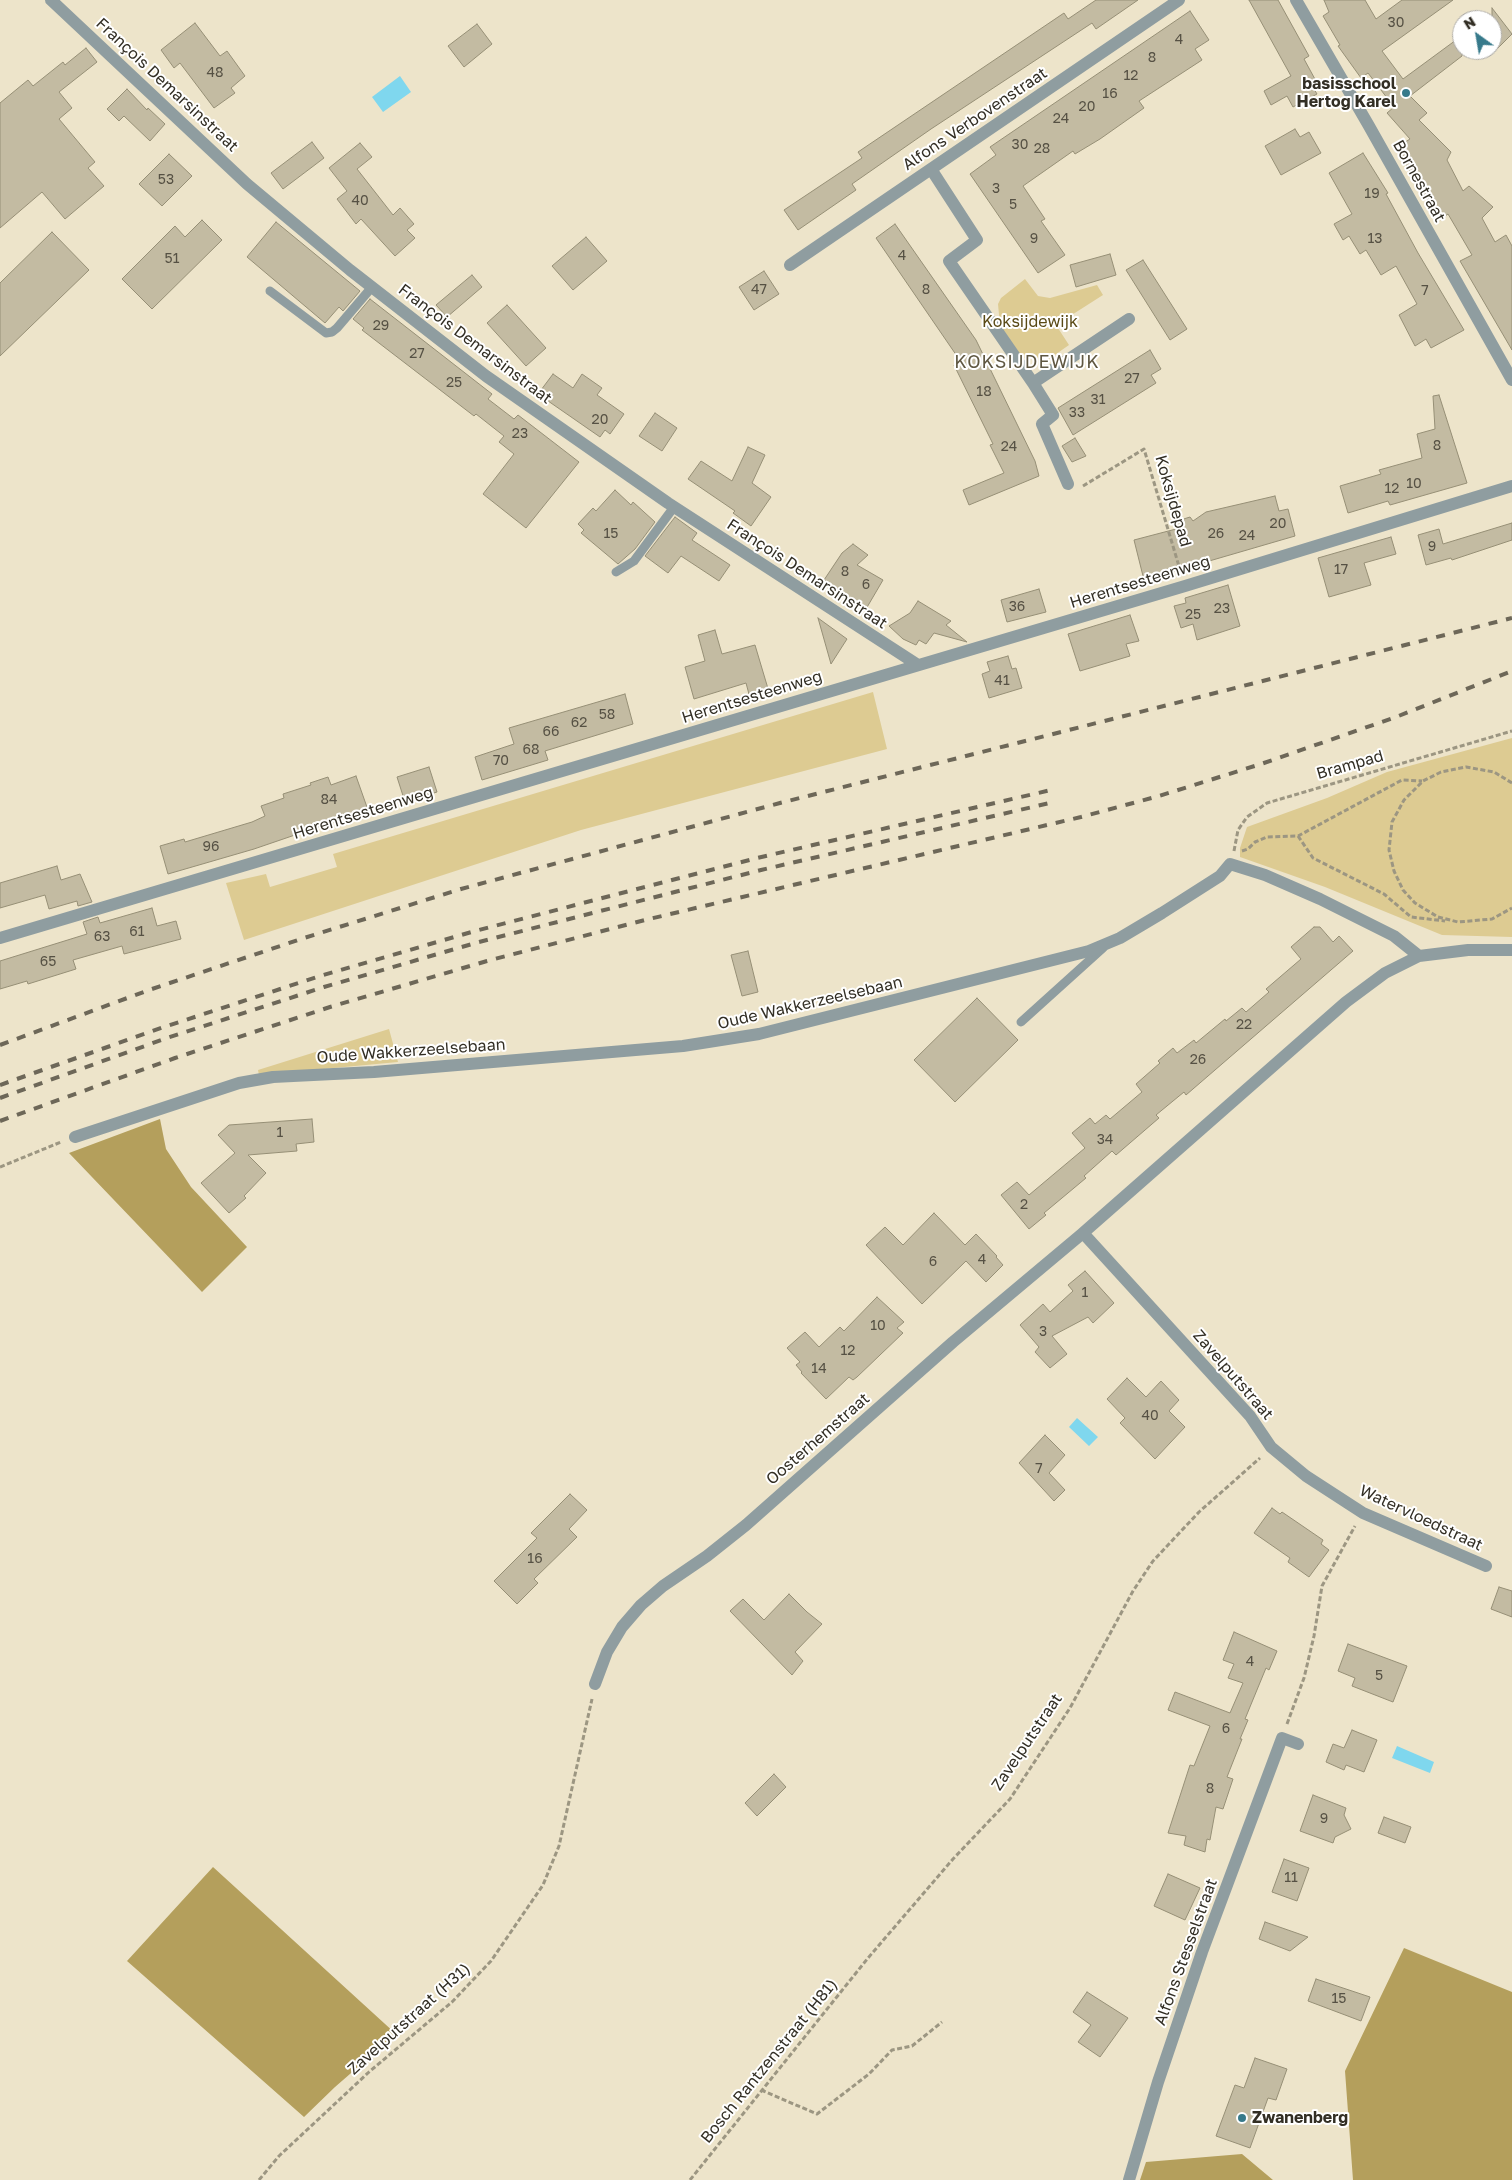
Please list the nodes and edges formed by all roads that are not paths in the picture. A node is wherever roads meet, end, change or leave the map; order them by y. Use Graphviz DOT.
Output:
graph roads {
  1 [pos="51,0"];
  2 [pos="1179,0"];
  3 [pos="1296,0"];
  4 [pos="931,168"];
  5 [pos="790,265"];
  6 [pos="372,287"];
  7 [pos="270,291"];
  8 [pos="1130,319"];
  9 [pos="1512,380"];
  10 [pos="1033,383"];
  11 [pos="1068,484"];
  12 [pos="1512,486"];
  13 [pos="674,507"];
  14 [pos="616,572"];
  15 [pos="918,665"];
  16 [pos="0,938"];
  17 [pos="1108,943"];
  18 [pos="1512,950"];
  19 [pos="1418,956"];
  20 [pos="1022,1022"];
  21 [pos="75,1137"];
  22 [pos="1083,1233"];
  23 [pos="1271,1447"];
  24 [pos="1486,1566"];
  25 [pos="595,1684"];
  26 [pos="1298,1744"];
  27 [pos="1129,2180"];
  1 -- 6 [label="street, François Demarsinstraat"];
  2 -- 4 [label="street, Alfons Verbovenstraat"];
  3 -- 9 [label="street, Bornestraat"];
  4 -- 5 [label="street, Alfons Verbovenstraat"];
  4 -- 10 [label="street"];
  6 -- 7 [label="lane"];
  6 -- 13 [label="street, François Demarsinstraat"];
  8 -- 10 [label="street"];
  10 -- 11 [label="street"];
  12 -- 15 [label="street, Herentsesteenweg"];
  13 -- 14 [label="lane"];
  13 -- 15 [label="street, François Demarsinstraat"];
  15 -- 16 [label="street, Herentsesteenweg"];
  17 -- 19 [label="street, Oude Wakkerzeelsebaan"];
  17 -- 20 [label="lane"];
  17 -- 21 [label="street, Oude Wakkerzeelsebaan"];
  18 -- 19 [label="street"];
  19 -- 22 [label="street"];
  22 -- 23 [label="street, Zavelputstraat"];
  22 -- 25 [label="street, Oosterhemstraat"];
  23 -- 24 [label="street, Watervloedstraat"];
  26 -- 27 [label="street, Alfons Stesselstraat"];
}
